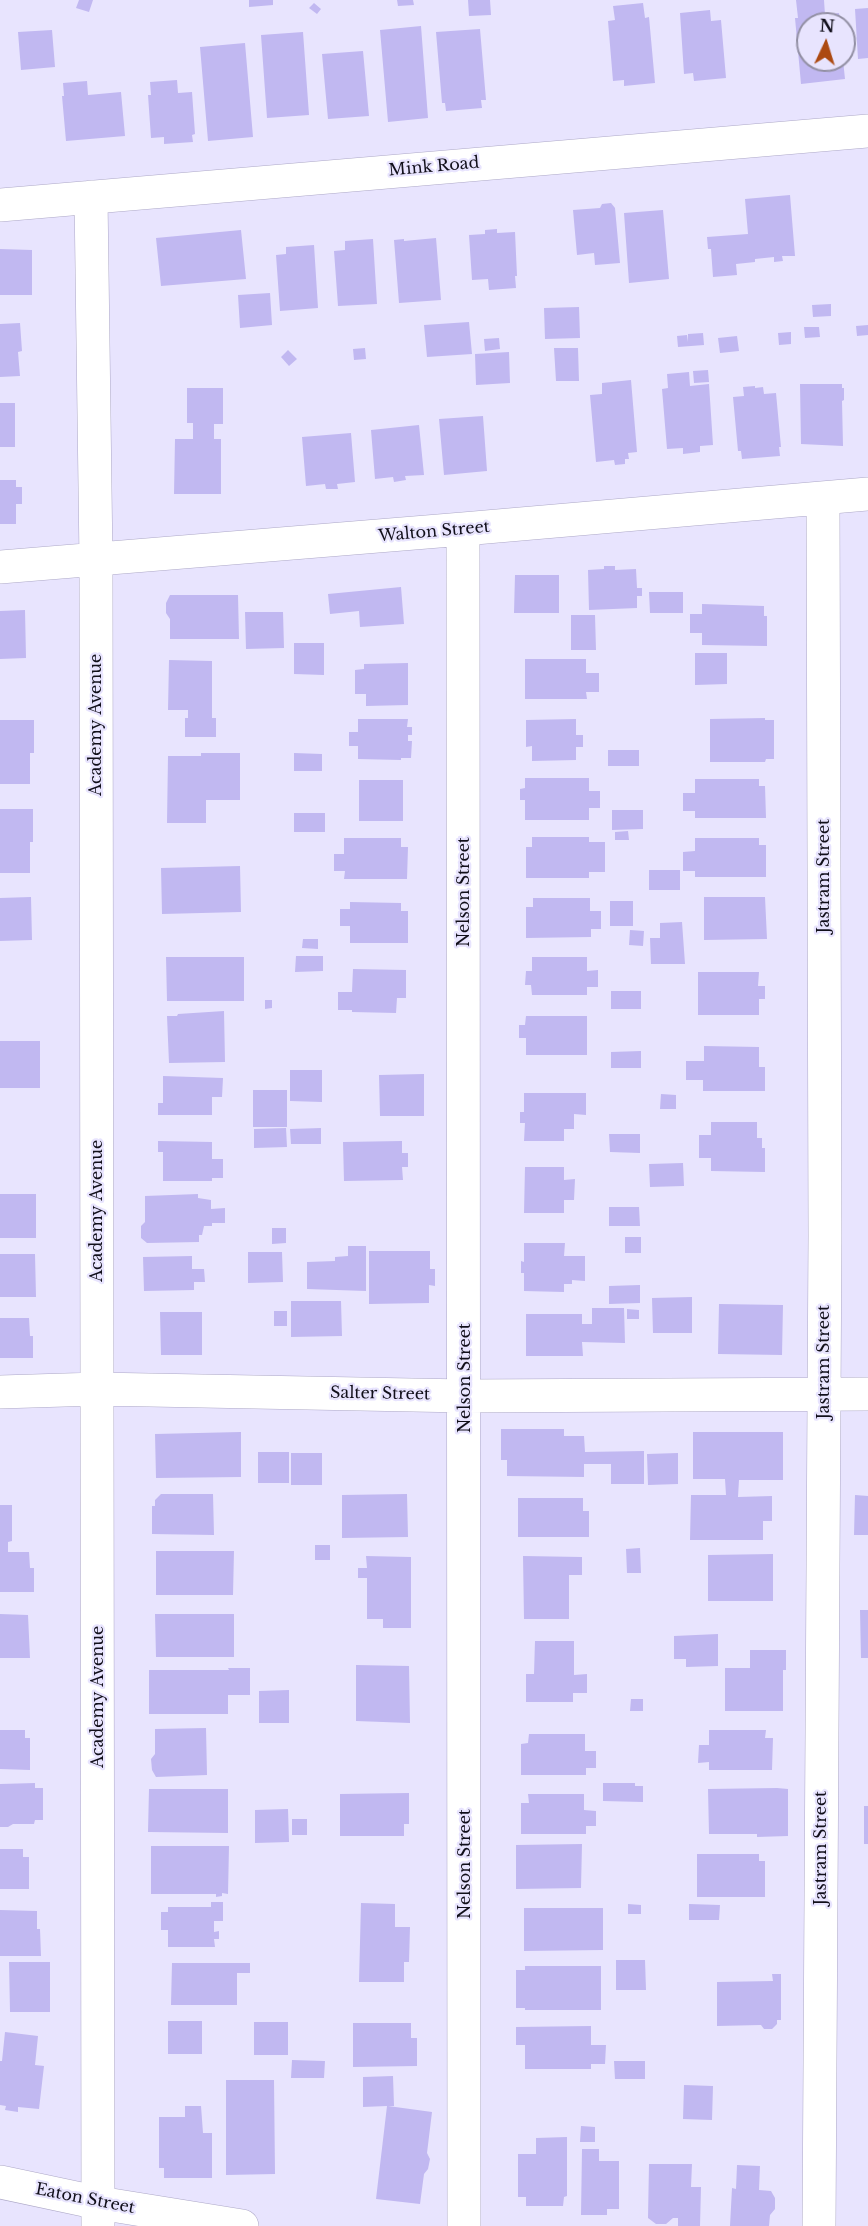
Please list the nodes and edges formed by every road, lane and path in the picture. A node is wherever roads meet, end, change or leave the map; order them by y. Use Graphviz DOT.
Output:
graph roads {
  1 [pos="868,130"];
  2 [pos="91,197"];
  3 [pos="0,205"];
  4 [pos="868,494"];
  5 [pos="823,498"];
  6 [pos="464,530"];
  7 [pos="96,560"];
  8 [pos="0,567"];
  9 [pos="97,1389"];
  10 [pos="0,1392"];
  11 [pos="824,1394"];
  12 [pos="868,1394"];
  13 [pos="465,1396"];
  14 [pos="0,2182"];
  15 [pos="98,2215"];
  16 [pos="242,2226"];
  17 [pos="464,2226"];
  18 [pos="819,2226"];
  1 -- 2 [label="street, Mink Road"];
  2 -- 3 [label="street, Mink Road"];
  2 -- 7 [label="street, Academy Avenue"];
  4 -- 5 [label="street, Walton Street"];
  5 -- 6 [label="street, Walton Street"];
  5 -- 11 [label="street, Jastram Street"];
  6 -- 7 [label="street, Walton Street"];
  6 -- 13 [label="street, Nelson Street"];
  7 -- 8 [label="street, Walton Street"];
  7 -- 9 [label="street, Academy Avenue"];
  9 -- 10 [label="street, Salter Street"];
  9 -- 13 [label="street, Salter Street"];
  9 -- 15 [label="street, Academy Avenue"];
  11 -- 12 [label="street, Salter Street"];
  11 -- 13 [label="street, Salter Street"];
  11 -- 18 [label="street, Jastram Street"];
  13 -- 17 [label="street, Nelson Street"];
  14 -- 15 [label="street, Eaton Street"];
  15 -- 16 [label="street, Eaton Street"];
}
